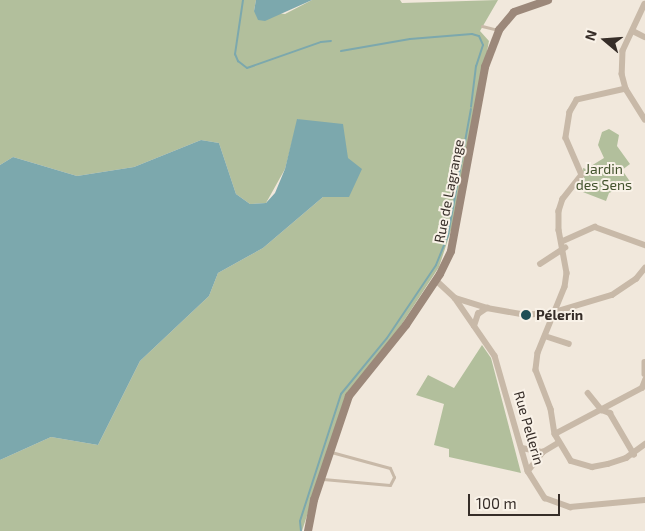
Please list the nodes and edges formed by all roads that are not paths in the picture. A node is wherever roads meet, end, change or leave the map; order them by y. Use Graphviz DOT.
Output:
graph roads {
  1 [pos="548,0"];
  2 [pos="645,4"];
  3 [pos="482,26"];
  4 [pos="499,30"];
  5 [pos="633,31"];
  6 [pos="645,37"];
  7 [pos="626,89"];
  8 [pos="645,119"];
  9 [pos="562,241"];
  10 [pos="645,245"];
  11 [pos="565,248"];
  12 [pos="540,264"];
  13 [pos="645,268"];
  14 [pos="436,280"];
  15 [pos="455,298"];
  16 [pos="487,308"];
  17 [pos="555,312"];
  18 [pos="474,326"];
  19 [pos="545,336"];
  20 [pos="569,344"];
  21 [pos="645,362"];
  22 [pos="645,374"];
  23 [pos="645,380"];
  24 [pos="588,393"];
  25 [pos="602,410"];
  26 [pos="555,434"];
  27 [pos="558,443"];
  28 [pos="645,444"];
  29 [pos="522,448"];
  30 [pos="331,452"];
  31 [pos="543,452"];
  32 [pos="634,454"];
  33 [pos="528,471"];
  34 [pos="322,479"];
  35 [pos="645,500"];
  36 [pos="308,531"];
  1 -- 4 [label="street, Rue de Lagrange"];
  2 -- 5 [label="street"];
  3 -- 4 [label="lane"];
  4 -- 14 [label="street, Rue de Lagrange"];
  5 -- 6 [label="street"];
  5 -- 7 [label="street"];
  7 -- 8 [label="street"];
  7 -- 9 [label="street"];
  9 -- 10 [label="street"];
  9 -- 11 [label="street"];
  11 -- 12 [label="street"];
  11 -- 17 [label="street"];
  13 -- 17 [label="street"];
  14 -- 15 [label="street, Rue Pellerin"];
  14 -- 30 [label="street, Rue de Lagrange"];
  15 -- 16 [label="street"];
  15 -- 18 [label="street, Rue Pellerin"];
  16 -- 17 [label="street"];
  16 -- 18 [label="street"];
  17 -- 19 [label="street"];
  18 -- 29 [label="street, Rue Pellerin"];
  19 -- 20 [label="street"];
  19 -- 26 [label="street"];
  21 -- 22 [label="street"];
  23 -- 25 [label="street"];
  24 -- 25 [label="street"];
  25 -- 26 [label="street"];
  25 -- 32 [label="street"];
  26 -- 27 [label="street"];
  27 -- 31 [label="street"];
  27 -- 32 [label="street"];
  28 -- 32 [label="street"];
  29 -- 31 [label="street"];
  29 -- 33 [label="street, Rue Pellerin"];
  30 -- 34 [label="street, Rue de Lagrange"];
  30 -- 34 [label="lane"];
  31 -- 33 [label="street"];
  33 -- 35 [label="street, Rue Pellerin"];
  34 -- 36 [label="street, Rue de Lagrange"];
}
